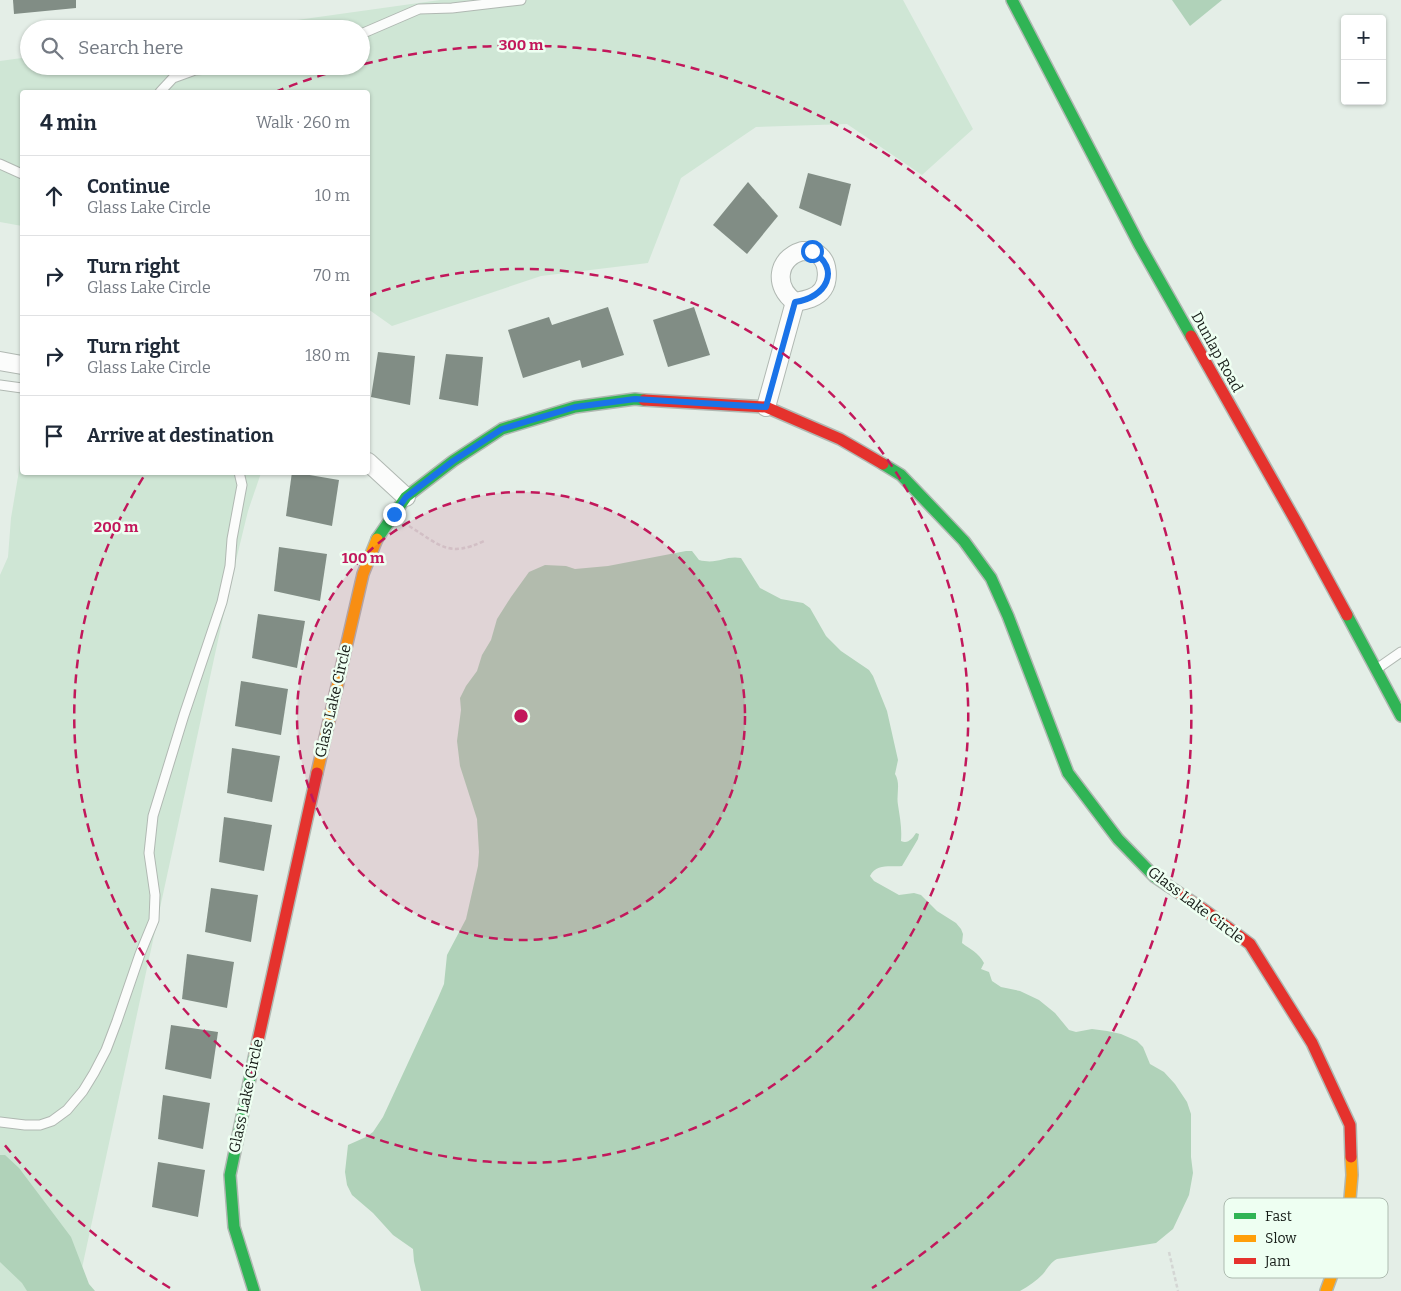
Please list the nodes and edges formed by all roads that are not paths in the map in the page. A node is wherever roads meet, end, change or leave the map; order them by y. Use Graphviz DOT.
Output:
graph roads {
  1 [pos="522,0"];
  2 [pos="1012,0"];
  3 [pos="370,30"];
  4 [pos="182,75"];
  5 [pos="162,90"];
  6 [pos="0,164"];
  7 [pos="20,173"];
  8 [pos="795,302"];
  9 [pos="0,361"];
  10 [pos="20,365"];
  11 [pos="0,385"];
  12 [pos="20,388"];
  13 [pos="766,407"];
  14 [pos="370,464"];
  15 [pos="240,475"];
  16 [pos="406,497"];
  17 [pos="1401,652"];
  18 [pos="1376,670"];
  19 [pos="1401,716"];
  20 [pos="0,1122"];
  21 [pos="1350,1198"];
  22 [pos="1331,1278"];
  23 [pos="254,1291"];
  24 [pos="1326,1291"];
  1 -- 3 [label="lane"];
  2 -- 18 [label="street, Dunlap Road"];
  4 -- 5 [label="lane"];
  6 -- 7 [label="lane"];
  8 -- 13 [label="street"];
  9 -- 10 [label="street"];
  11 -- 12 [label="lane"];
  13 -- 16 [label="street, Glass Lake Circle"];
  13 -- 21 [label="street, Glass Lake Circle"];
  14 -- 16 [label="street"];
  15 -- 20 [label="lane"];
  16 -- 23 [label="street, Glass Lake Circle"];
  17 -- 18 [label="lane"];
  18 -- 19 [label="street, Dunlap Road"];
  22 -- 24 [label="street, Glass Lake Circle"];
}
